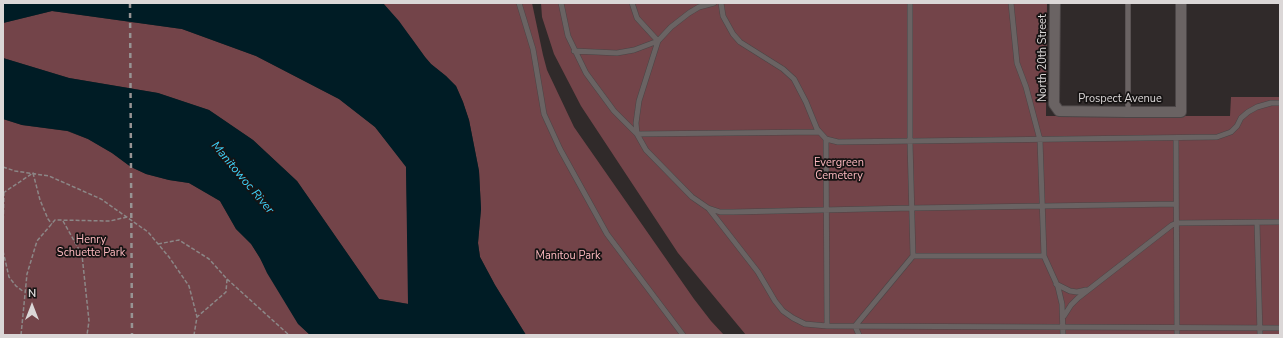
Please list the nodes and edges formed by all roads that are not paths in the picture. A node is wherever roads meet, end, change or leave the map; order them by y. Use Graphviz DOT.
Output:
graph roads {
  1 [pos="519,3"];
  2 [pos="561,3"];
  3 [pos="632,3"];
  4 [pos="714,3"];
  5 [pos="721,3"];
  6 [pos="910,3"];
  7 [pos="1011,3"];
  8 [pos="1055,3"];
  9 [pos="1128,3"];
  10 [pos="1181,3"];
  11 [pos="658,42"];
  12 [pos="574,51"];
  13 [pos="1280,103"];
  14 [pos="1059,111"];
  15 [pos="1128,112"];
  16 [pos="819,132"];
  17 [pos="637,134"];
  18 [pos="1176,138"];
  19 [pos="826,139"];
  20 [pos="1040,140"];
  21 [pos="910,142"];
  22 [pos="1176,204"];
  23 [pos="1042,206"];
  24 [pos="708,208"];
  25 [pos="912,208"];
  26 [pos="826,210"];
  27 [pos="1257,222"];
  28 [pos="1280,222"];
  29 [pos="1177,223"];
  30 [pos="913,256"];
  31 [pos="1044,256"];
  32 [pos="1056,284"];
  33 [pos="1089,289"];
  34 [pos="1063,318"];
  35 [pos="827,326"];
  36 [pos="856,326"];
  37 [pos="1063,327"];
  38 [pos="1177,327"];
  39 [pos="1260,327"];
  40 [pos="1280,328"];
  41 [pos="683,335"];
  42 [pos="859,335"];
  43 [pos="1063,335"];
  44 [pos="1177,335"];
  45 [pos="1260,335"];
  1 -- 41 [label="lane"];
  2 -- 12 [label="lane"];
  3 -- 11 [label="lane"];
  4 -- 11 [label="lane"];
  5 -- 16 [label="lane"];
  6 -- 21 [label="lane"];
  7 -- 20 [label="lane"];
  8 -- 14 [label="street, North 20th Street"];
  9 -- 15 [label="lane"];
  10 -- 15 [label="street, Prospect Avenue"];
  11 -- 12 [label="lane"];
  11 -- 17 [label="lane"];
  12 -- 17 [label="lane"];
  13 -- 18 [label="lane"];
  14 -- 15 [label="street, Prospect Avenue"];
  16 -- 17 [label="lane"];
  16 -- 19 [label="lane"];
  17 -- 24 [label="lane"];
  18 -- 20 [label="lane"];
  18 -- 22 [label="lane"];
  19 -- 21 [label="lane"];
  19 -- 26 [label="lane"];
  20 -- 21 [label="lane"];
  20 -- 23 [label="lane"];
  21 -- 25 [label="lane"];
  22 -- 23 [label="lane"];
  22 -- 29 [label="lane"];
  23 -- 25 [label="lane"];
  23 -- 31 [label="lane"];
  24 -- 26 [label="lane"];
  24 -- 35 [label="lane"];
  25 -- 26 [label="lane"];
  25 -- 30 [label="lane"];
  26 -- 35 [label="lane"];
  27 -- 28 [label="lane"];
  27 -- 29 [label="lane"];
  27 -- 39 [label="lane"];
  29 -- 33 [label="lane"];
  29 -- 38 [label="lane"];
  30 -- 31 [label="lane"];
  30 -- 36 [label="lane"];
  31 -- 32 [label="lane"];
  32 -- 33 [label="lane"];
  32 -- 34 [label="lane"];
  33 -- 34 [label="lane"];
  34 -- 37 [label="lane"];
  35 -- 36 [label="lane"];
  36 -- 37 [label="lane"];
  36 -- 42 [label="lane"];
  37 -- 38 [label="lane"];
  37 -- 43 [label="lane"];
  38 -- 39 [label="lane"];
  38 -- 44 [label="lane"];
  39 -- 40 [label="lane"];
  39 -- 45 [label="lane"];
}
